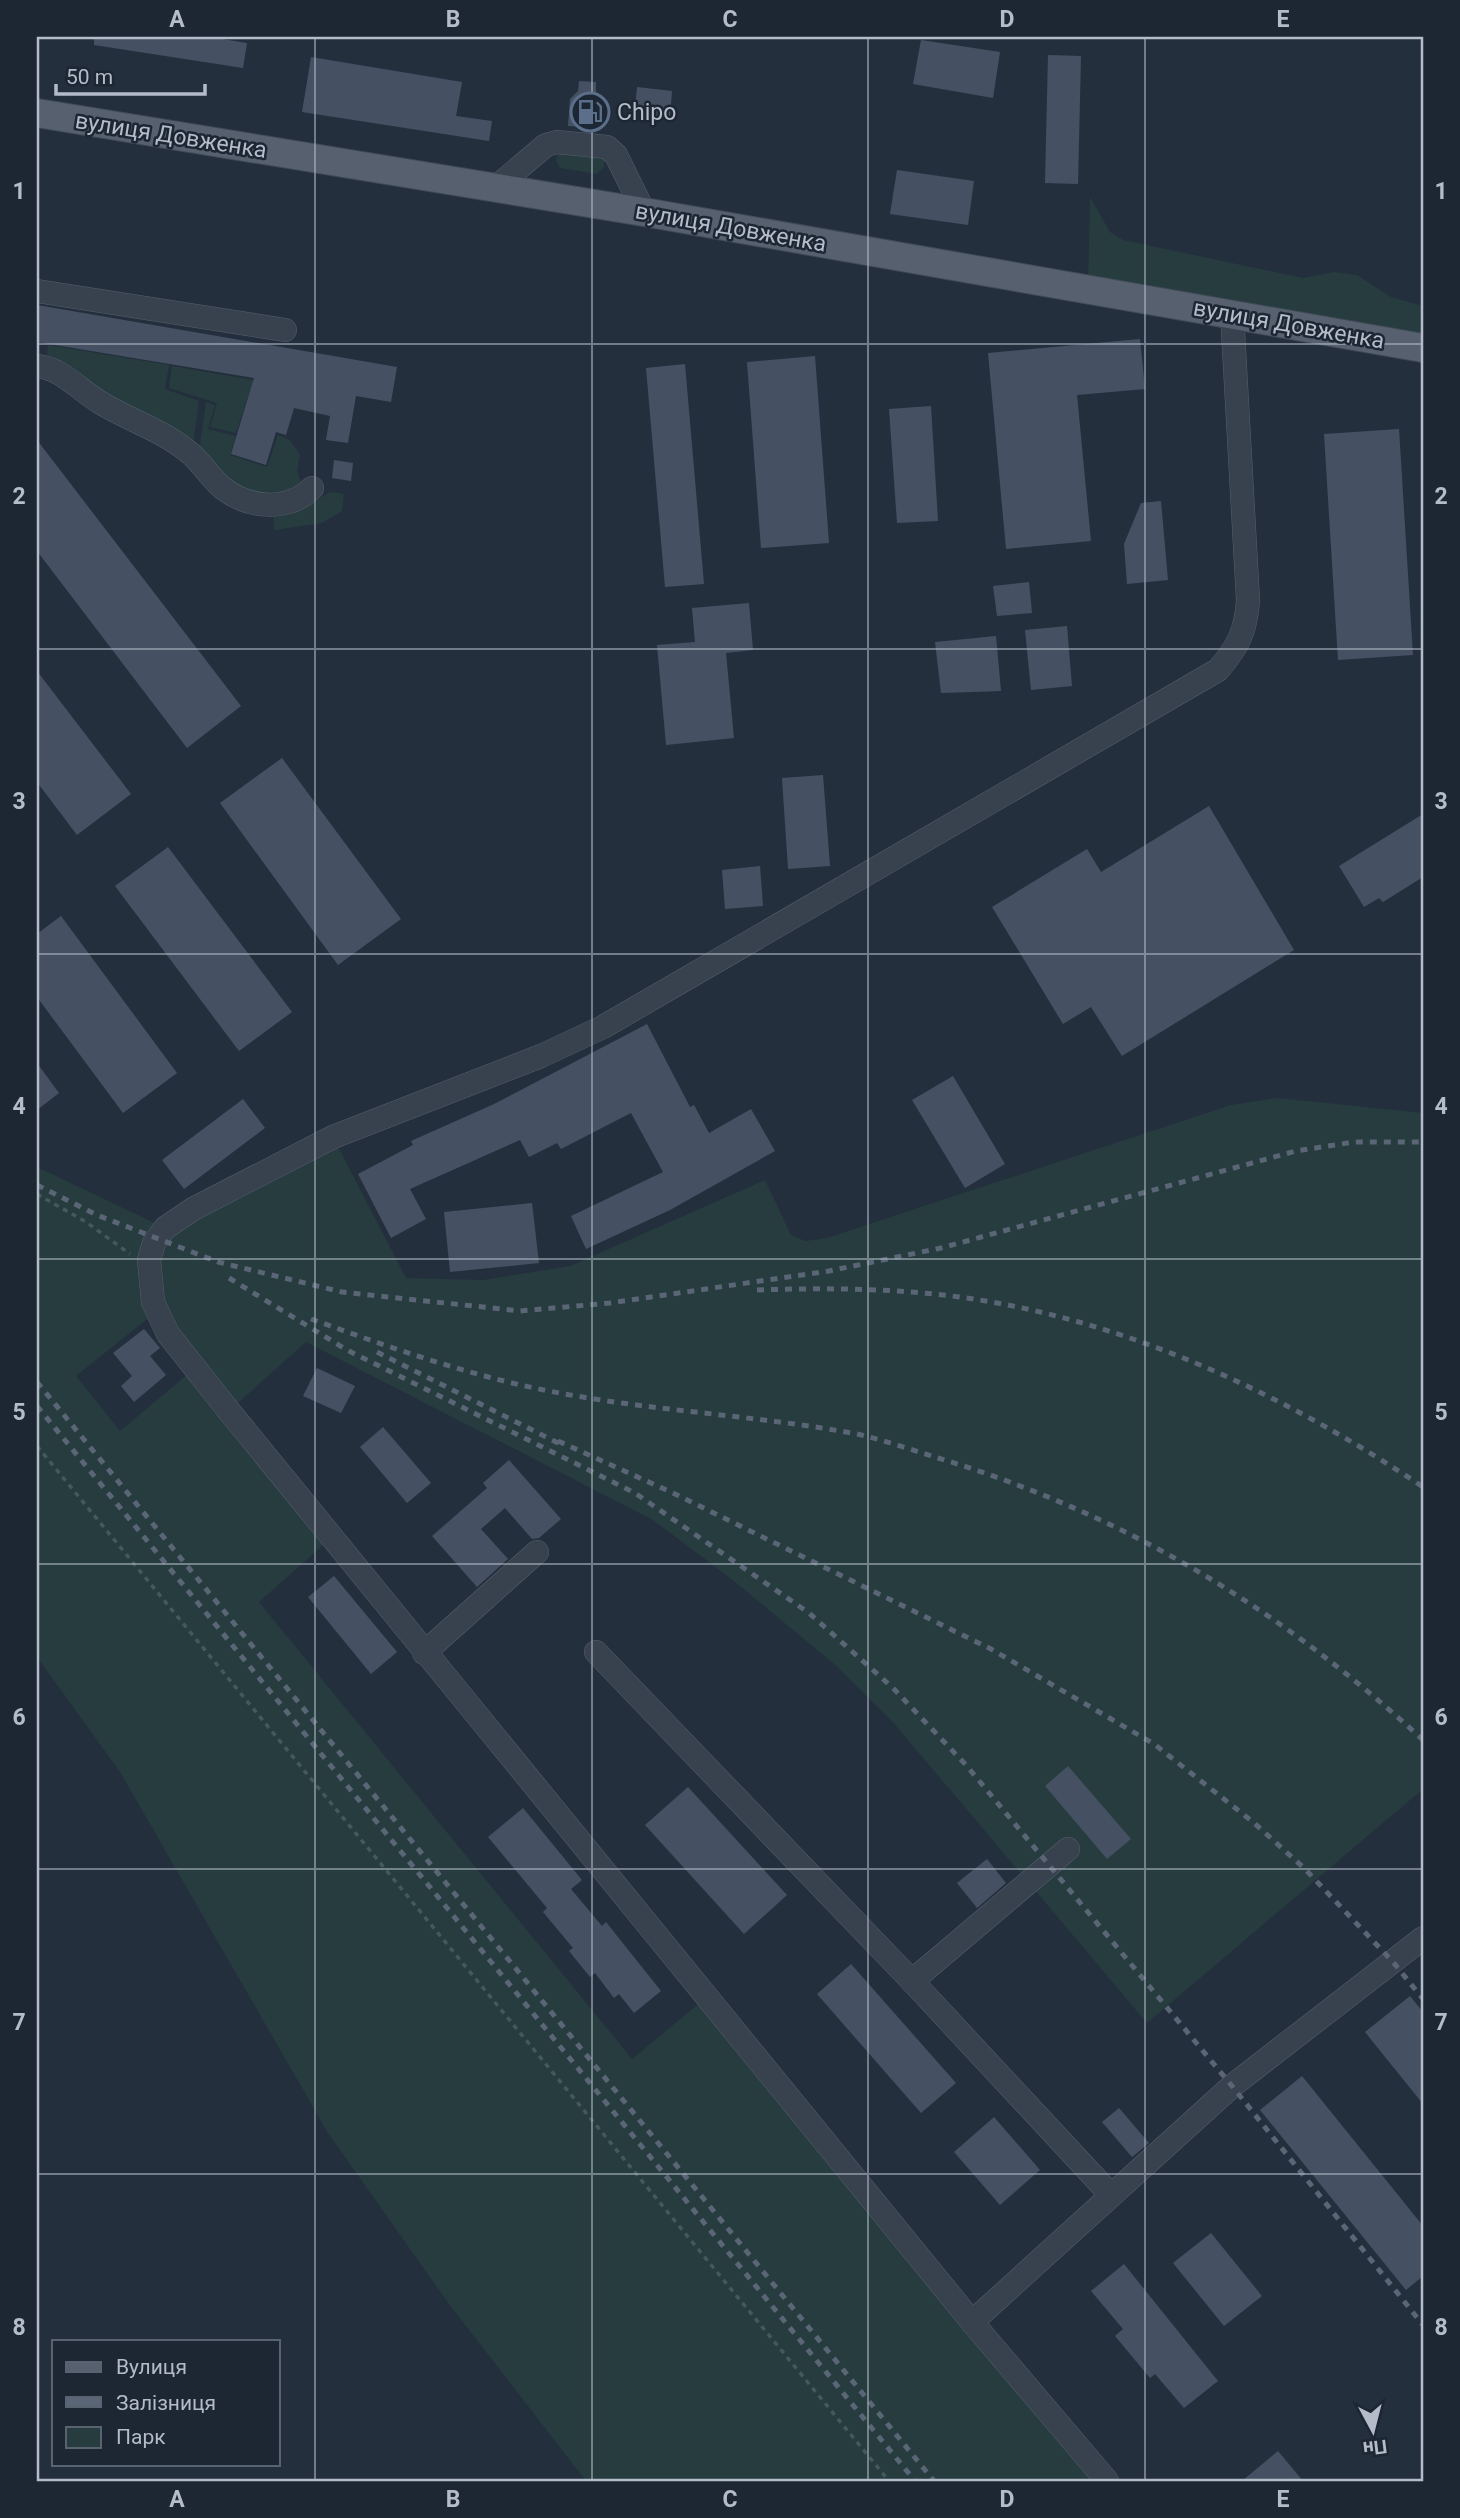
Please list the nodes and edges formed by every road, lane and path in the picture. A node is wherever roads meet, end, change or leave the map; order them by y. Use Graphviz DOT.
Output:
graph roads {
  1 [pos="37,113"];
  2 [pos="495,188"];
  3 [pos="644,212"];
  4 [pos="37,291"];
  5 [pos="1232,313"];
  6 [pos="285,330"];
  7 [pos="1423,348"];
  8 [pos="37,366"];
  9 [pos="312,488"];
  10 [pos="37,1195"];
  11 [pos="149,1267"];
  12 [pos="37,1446"];
  13 [pos="537,1552"];
  14 [pos="596,1652"];
  15 [pos="424,1653"];
  16 [pos="1068,1849"];
  17 [pos="1423,1938"];
  18 [pos="912,1981"];
  19 [pos="1110,2194"];
  20 [pos="972,2322"];
  21 [pos="889,2481"];
  22 [pos="1107,2481"];
  1 -- 2 [label="main road, вулиця Довженка"];
  2 -- 3 [label="main road, вулиця Довженка"];
  2 -- 3 [label="street"];
  3 -- 5 [label="main road, вулиця Довженка"];
  4 -- 6 [label="street"];
  5 -- 7 [label="main road, вулиця Довженка"];
  5 -- 11 [label="street"];
  8 -- 9 [label="street"];
  10 -- 11 [label="path"];
  11 -- 15 [label="street"];
  12 -- 21 [label="path"];
  13 -- 15 [label="street"];
  14 -- 18 [label="street"];
  15 -- 20 [label="street"];
  16 -- 18 [label="street"];
  17 -- 19 [label="street"];
  18 -- 19 [label="street"];
  19 -- 20 [label="street"];
  20 -- 22 [label="street"];
}
